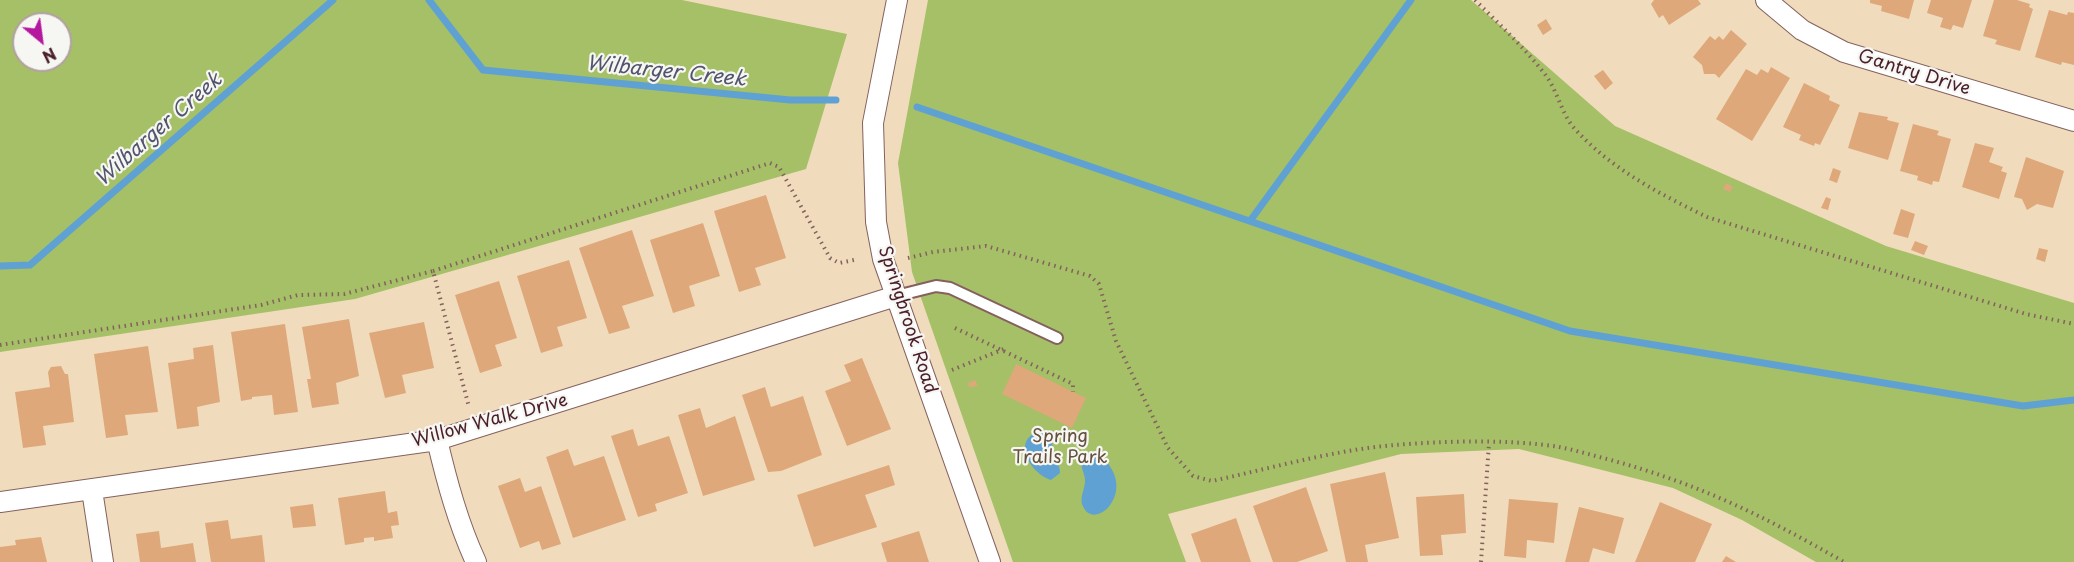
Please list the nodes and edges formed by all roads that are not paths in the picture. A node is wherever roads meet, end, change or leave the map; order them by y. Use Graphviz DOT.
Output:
graph roads {
  1 [pos="897,0"];
  2 [pos="1766,0"];
  3 [pos="2074,121"];
  4 [pos="896,296"];
  5 [pos="1057,338"];
  6 [pos="437,440"];
  7 [pos="92,490"];
  8 [pos="0,502"];
  9 [pos="103,562"];
  10 [pos="476,562"];
  11 [pos="990,562"];
  1 -- 4 [label="street, Springbrook Road"];
  2 -- 3 [label="street, Gantry Drive"];
  4 -- 5 [label="lane"];
  4 -- 6 [label="street, Willow Walk Drive"];
  4 -- 11 [label="street, Springbrook Road"];
  6 -- 7 [label="street, Willow Walk Drive"];
  6 -- 10 [label="street"];
  7 -- 8 [label="street, Willow Walk Drive"];
  7 -- 9 [label="street"];
}
